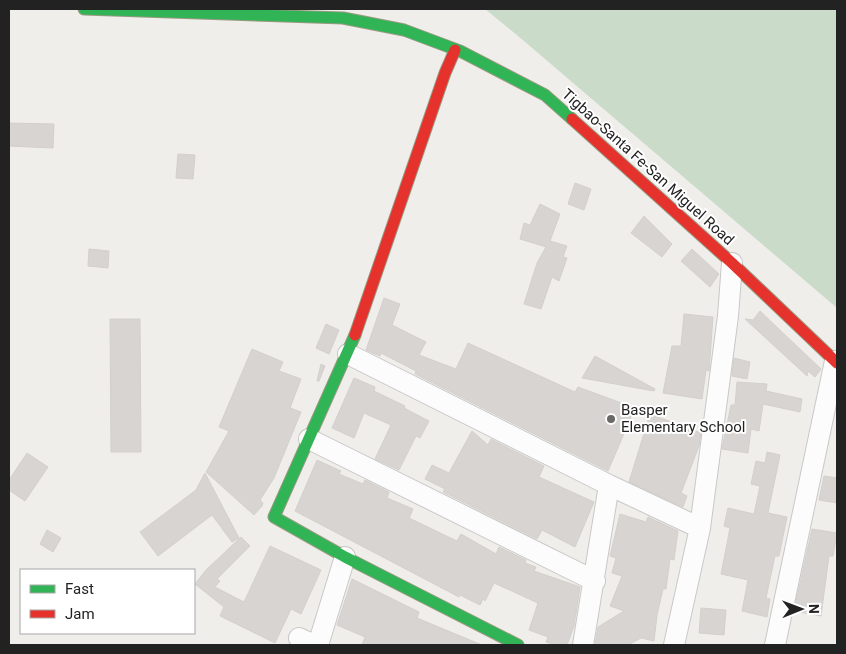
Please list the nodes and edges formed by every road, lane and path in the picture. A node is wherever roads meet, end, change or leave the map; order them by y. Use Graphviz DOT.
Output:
graph roads {
  1 [pos="84,9"];
  2 [pos="455,50"];
  3 [pos="732,263"];
  4 [pos="348,354"];
  5 [pos="836,362"];
  6 [pos="309,439"];
  7 [pos="609,485"];
  8 [pos="700,528"];
  9 [pos="345,558"];
  10 [pos="594,582"];
  11 [pos="311,643"];
  12 [pos="518,645"];
  13 [pos="583,645"];
  14 [pos="674,645"];
  15 [pos="775,645"];
  1 -- 2 [label="main road, Tigbao-Santa Fe-San Miguel Road"];
  2 -- 3 [label="main road, Tigbao-Santa Fe-San Miguel Road"];
  2 -- 4 [label="main road"];
  3 -- 5 [label="main road, Tigbao-Santa Fe-San Miguel Road"];
  3 -- 8 [label="street"];
  4 -- 6 [label="main road"];
  4 -- 7 [label="street"];
  5 -- 15 [label="street"];
  6 -- 9 [label="main road"];
  6 -- 10 [label="street"];
  7 -- 8 [label="street"];
  7 -- 10 [label="street"];
  8 -- 14 [label="street"];
  9 -- 11 [label="street"];
  9 -- 12 [label="main road"];
  10 -- 13 [label="street"];
}
